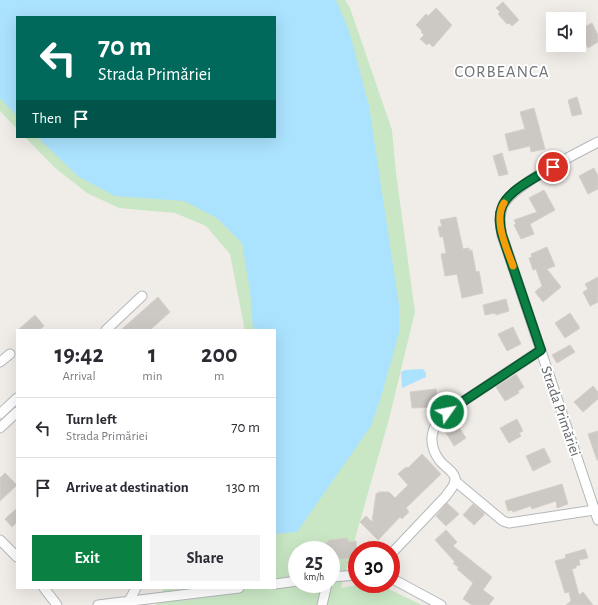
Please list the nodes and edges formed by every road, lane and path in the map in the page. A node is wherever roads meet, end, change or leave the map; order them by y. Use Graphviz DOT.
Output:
graph roads {
  1 [pos="598,142"];
  2 [pos="142,296"];
  3 [pos="107,329"];
  4 [pos="541,350"];
  5 [pos="10,354"];
  6 [pos="0,362"];
  7 [pos="16,399"];
  8 [pos="16,413"];
  9 [pos="0,414"];
  10 [pos="0,428"];
  11 [pos="455,481"];
  12 [pos="594,510"];
  13 [pos="598,520"];
  14 [pos="0,540"];
  15 [pos="400,545"];
  16 [pos="16,556"];
  17 [pos="288,582"];
  18 [pos="400,583"];
  19 [pos="276,584"];
  20 [pos="45,589"];
  21 [pos="135,589"];
  22 [pos="231,589"];
  23 [pos="325,593"];
  24 [pos="129,601"];
  25 [pos="57,605"];
  26 [pos="98,605"];
  27 [pos="322,605"];
  28 [pos="441,605"];
  1 -- 4 [label="street, Strada Primăriei"];
  2 -- 3 [label="street"];
  4 -- 11 [label="street"];
  4 -- 12 [label="street, Strada Primăriei"];
  5 -- 6 [label="street"];
  7 -- 9 [label="street"];
  8 -- 10 [label="street"];
  11 -- 12 [label="street"];
  11 -- 15 [label="street"];
  12 -- 13 [label="street, Strada Primăriei"];
  14 -- 16 [label="street"];
  17 -- 19 [label="street"];
  18 -- 28 [label="street"];
  20 -- 25 [label="street"];
  21 -- 24 [label="street"];
  22 -- 24 [label="street"];
  23 -- 27 [label="street"];
  24 -- 26 [label="street"];
}
